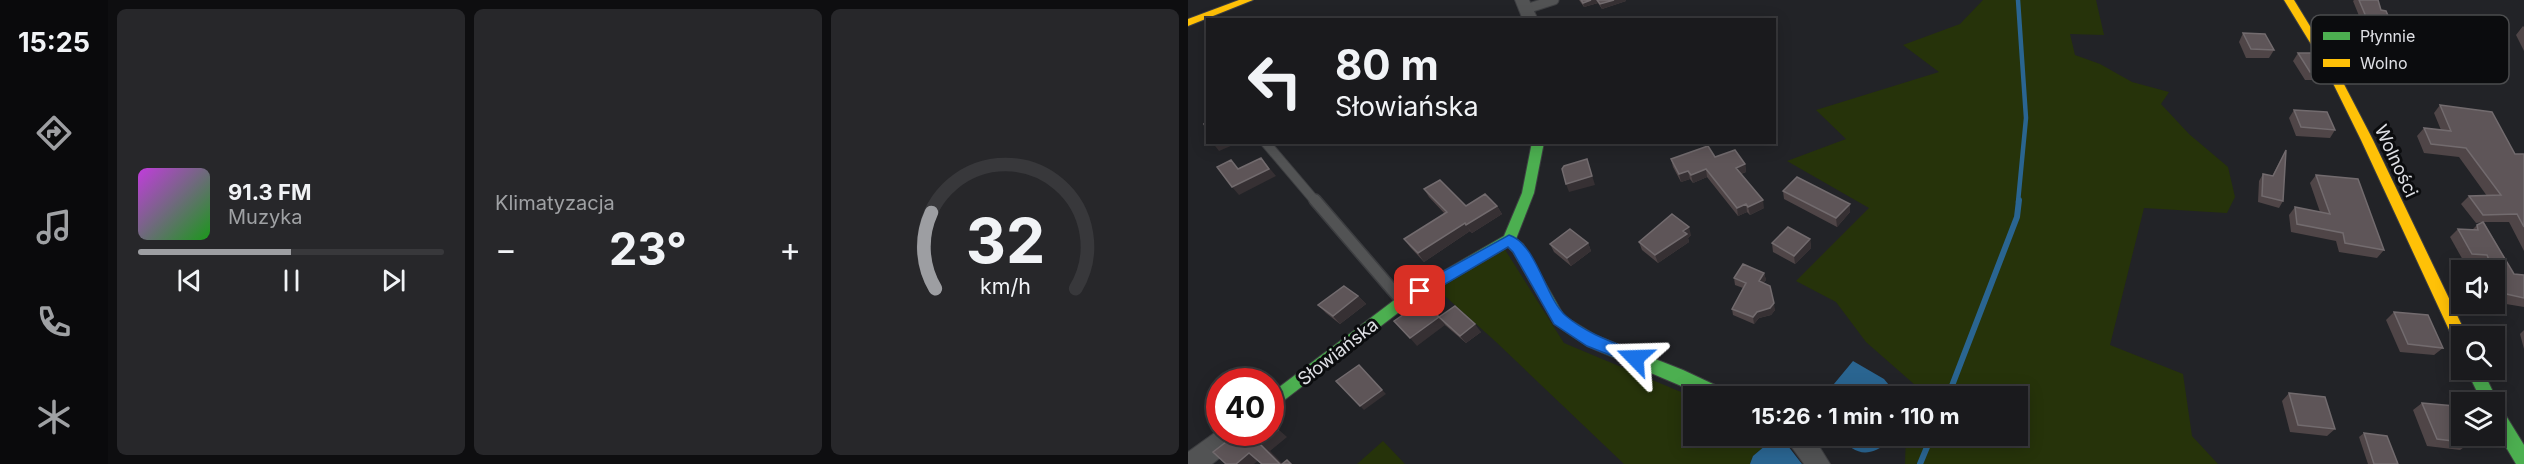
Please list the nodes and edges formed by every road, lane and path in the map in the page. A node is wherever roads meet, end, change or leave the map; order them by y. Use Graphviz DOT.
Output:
graph roads {
  1 [pos="1248,0"];
  2 [pos="1554,0"];
  3 [pos="2289,0"];
  4 [pos="1526,9"];
  5 [pos="1188,22"];
  6 [pos="2311,36"];
  7 [pos="2338,84"];
  8 [pos="1267,144"];
  9 [pos="1538,144"];
  10 [pos="1509,240"];
  11 [pos="1402,302"];
  12 [pos="2454,326"];
  13 [pos="1701,386"];
  14 [pos="1284,393"];
  15 [pos="2505,430"];
  16 [pos="1216,446"];
  17 [pos="1806,446"];
  18 [pos="2524,462"];
  19 [pos="1192,464"];
  20 [pos="1818,464"];
  1 -- 5 [label="street"];
  2 -- 4 [label="lane"];
  3 -- 6 [label="street, Wolności"];
  7 -- 12 [label="street, Wolności"];
  8 -- 11 [label="lane"];
  9 -- 10 [label="street"];
  10 -- 11 [label="street, Słowiańska"];
  10 -- 13 [label="street"];
  11 -- 14 [label="street, Słowiańska"];
  15 -- 18 [label="street"];
  16 -- 19 [label="street"];
  17 -- 20 [label="street"];
}
